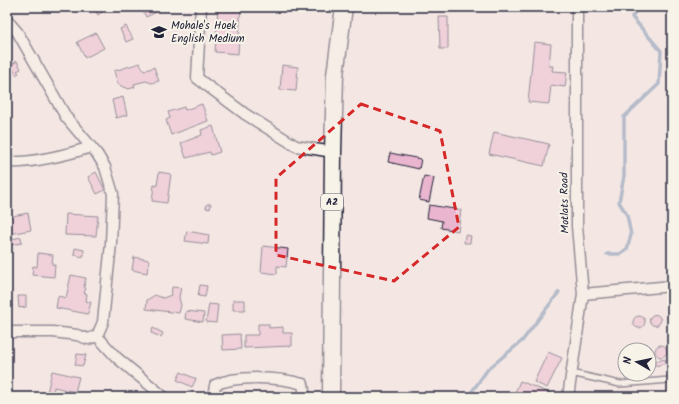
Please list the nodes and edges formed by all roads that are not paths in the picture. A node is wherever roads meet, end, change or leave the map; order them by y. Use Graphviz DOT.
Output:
graph roads {
  1 [pos="202,7"];
  2 [pos="344,7"];
  3 [pos="577,7"];
  4 [pos="7,20"];
  5 [pos="91,147"];
  6 [pos="332,152"];
  7 [pos="7,162"];
  8 [pos="672,286"];
  9 [pos="583,294"];
  10 [pos="7,332"];
  11 [pos="97,336"];
  12 [pos="571,373"];
  13 [pos="670,380"];
  14 [pos="164,397"];
  15 [pos="213,397"];
  16 [pos="305,397"];
  17 [pos="332,397"];
  18 [pos="568,397"];
  1 -- 6 [label="street"];
  2 -- 6 [label="main road, A2"];
  3 -- 9 [label="street, Motlats Road"];
  4 -- 5 [label="street"];
  5 -- 7 [label="street"];
  5 -- 11 [label="street"];
  6 -- 17 [label="main road, A2"];
  8 -- 9 [label="street"];
  9 -- 12 [label="street, Motlats Road"];
  10 -- 11 [label="street"];
  11 -- 14 [label="street"];
  12 -- 13 [label="lane"];
  12 -- 18 [label="street, Motlats Road"];
  15 -- 16 [label="street"];
}
